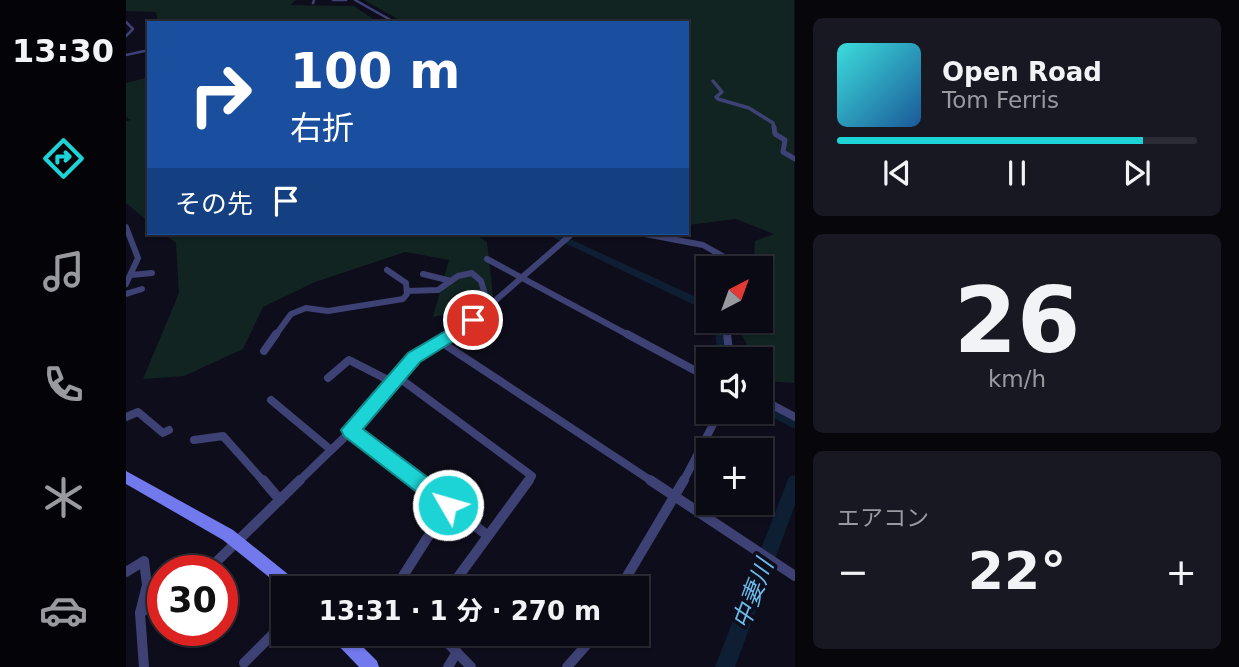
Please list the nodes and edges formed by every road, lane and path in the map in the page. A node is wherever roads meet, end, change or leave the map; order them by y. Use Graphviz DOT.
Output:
graph roads {
  1 [pos="333,0"];
  2 [pos="346,0"];
  3 [pos="355,0"];
  4 [pos="135,17"];
  5 [pos="126,20"];
  6 [pos="392,21"];
  7 [pos="126,36"];
  8 [pos="147,50"];
  9 [pos="126,55"];
  10 [pos="713,81"];
  11 [pos="794,159"];
  12 [pos="126,227"];
  13 [pos="571,235"];
  14 [pos="656,235"];
  15 [pos="725,256"];
  16 [pos="487,259"];
  17 [pos="387,270"];
  18 [pos="152,273"];
  19 [pos="423,274"];
  20 [pos="131,275"];
  21 [pos="523,279"];
  22 [pos="451,281"];
  23 [pos="126,284"];
  24 [pos="142,289"];
  25 [pos="407,291"];
  26 [pos="126,294"];
  27 [pos="489,308"];
  28 [pos="438,340"];
  29 [pos="264,351"];
  30 [pos="696,371"];
  31 [pos="328,378"];
  32 [pos="396,380"];
  33 [pos="271,400"];
  34 [pos="773,406"];
  35 [pos="126,417"];
  36 [pos="794,417"];
  37 [pos="713,424"];
  38 [pos="169,430"];
  39 [pos="351,430"];
  40 [pos="194,440"];
  41 [pos="331,450"];
  42 [pos="126,477"];
  43 [pos="675,498"];
  44 [pos="280,500"];
  45 [pos="431,532"];
  46 [pos="486,535"];
  47 [pos="239,542"];
  48 [pos="225,555"];
  49 [pos="126,572"];
  50 [pos="280,576"];
  51 [pos="403,576"];
  52 [pos="458,576"];
  53 [pos="627,576"];
  54 [pos="794,576"];
  55 [pos="147,609"];
  56 [pos="140,613"];
  57 [pos="271,636"];
  58 [pos="351,646"];
  59 [pos="451,646"];
  60 [pos="588,646"];
  61 [pos="457,652"];
  62 [pos="244,663"];
  63 [pos="144,667"];
  64 [pos="371,667"];
  65 [pos="448,667"];
  66 [pos="471,667"];
  67 [pos="567,667"];
  1 -- 2 [label="street"];
  3 -- 6 [label="street"];
  4 -- 5 [label="street"];
  5 -- 7 [label="street"];
  8 -- 9 [label="street"];
  10 -- 11 [label="street"];
  12 -- 20 [label="street"];
  13 -- 21 [label="street"];
  14 -- 15 [label="street"];
  16 -- 21 [label="street"];
  17 -- 25 [label="street"];
  18 -- 20 [label="street"];
  19 -- 22 [label="street"];
  20 -- 23 [label="street"];
  21 -- 27 [label="street"];
  21 -- 30 [label="street"];
  22 -- 25 [label="street"];
  22 -- 27 [label="street"];
  24 -- 26 [label="street"];
  25 -- 29 [label="street"];
  27 -- 28 [label="street"];
  28 -- 32 [label="street"];
  28 -- 43 [label="street"];
  31 -- 32 [label="street"];
  32 -- 39 [label="street"];
  32 -- 46 [label="street"];
  33 -- 41 [label="street"];
  34 -- 36 [label="street"];
  35 -- 38 [label="street"];
  37 -- 43 [label="street"];
  39 -- 41 [label="street"];
  39 -- 46 [label="street"];
  40 -- 44 [label="street"];
  41 -- 44 [label="street"];
  42 -- 47 [label="main road"];
  43 -- 53 [label="street"];
  43 -- 54 [label="street"];
  44 -- 47 [label="street"];
  45 -- 51 [label="street"];
  46 -- 52 [label="street"];
  47 -- 48 [label="street"];
  47 -- 50 [label="main road"];
  49 -- 56 [label="street"];
  55 -- 56 [label="street"];
  56 -- 63 [label="street"];
  57 -- 62 [label="street"];
  58 -- 64 [label="main road"];
  59 -- 61 [label="street"];
  60 -- 67 [label="street"];
  61 -- 65 [label="street"];
  61 -- 66 [label="street"];
}
